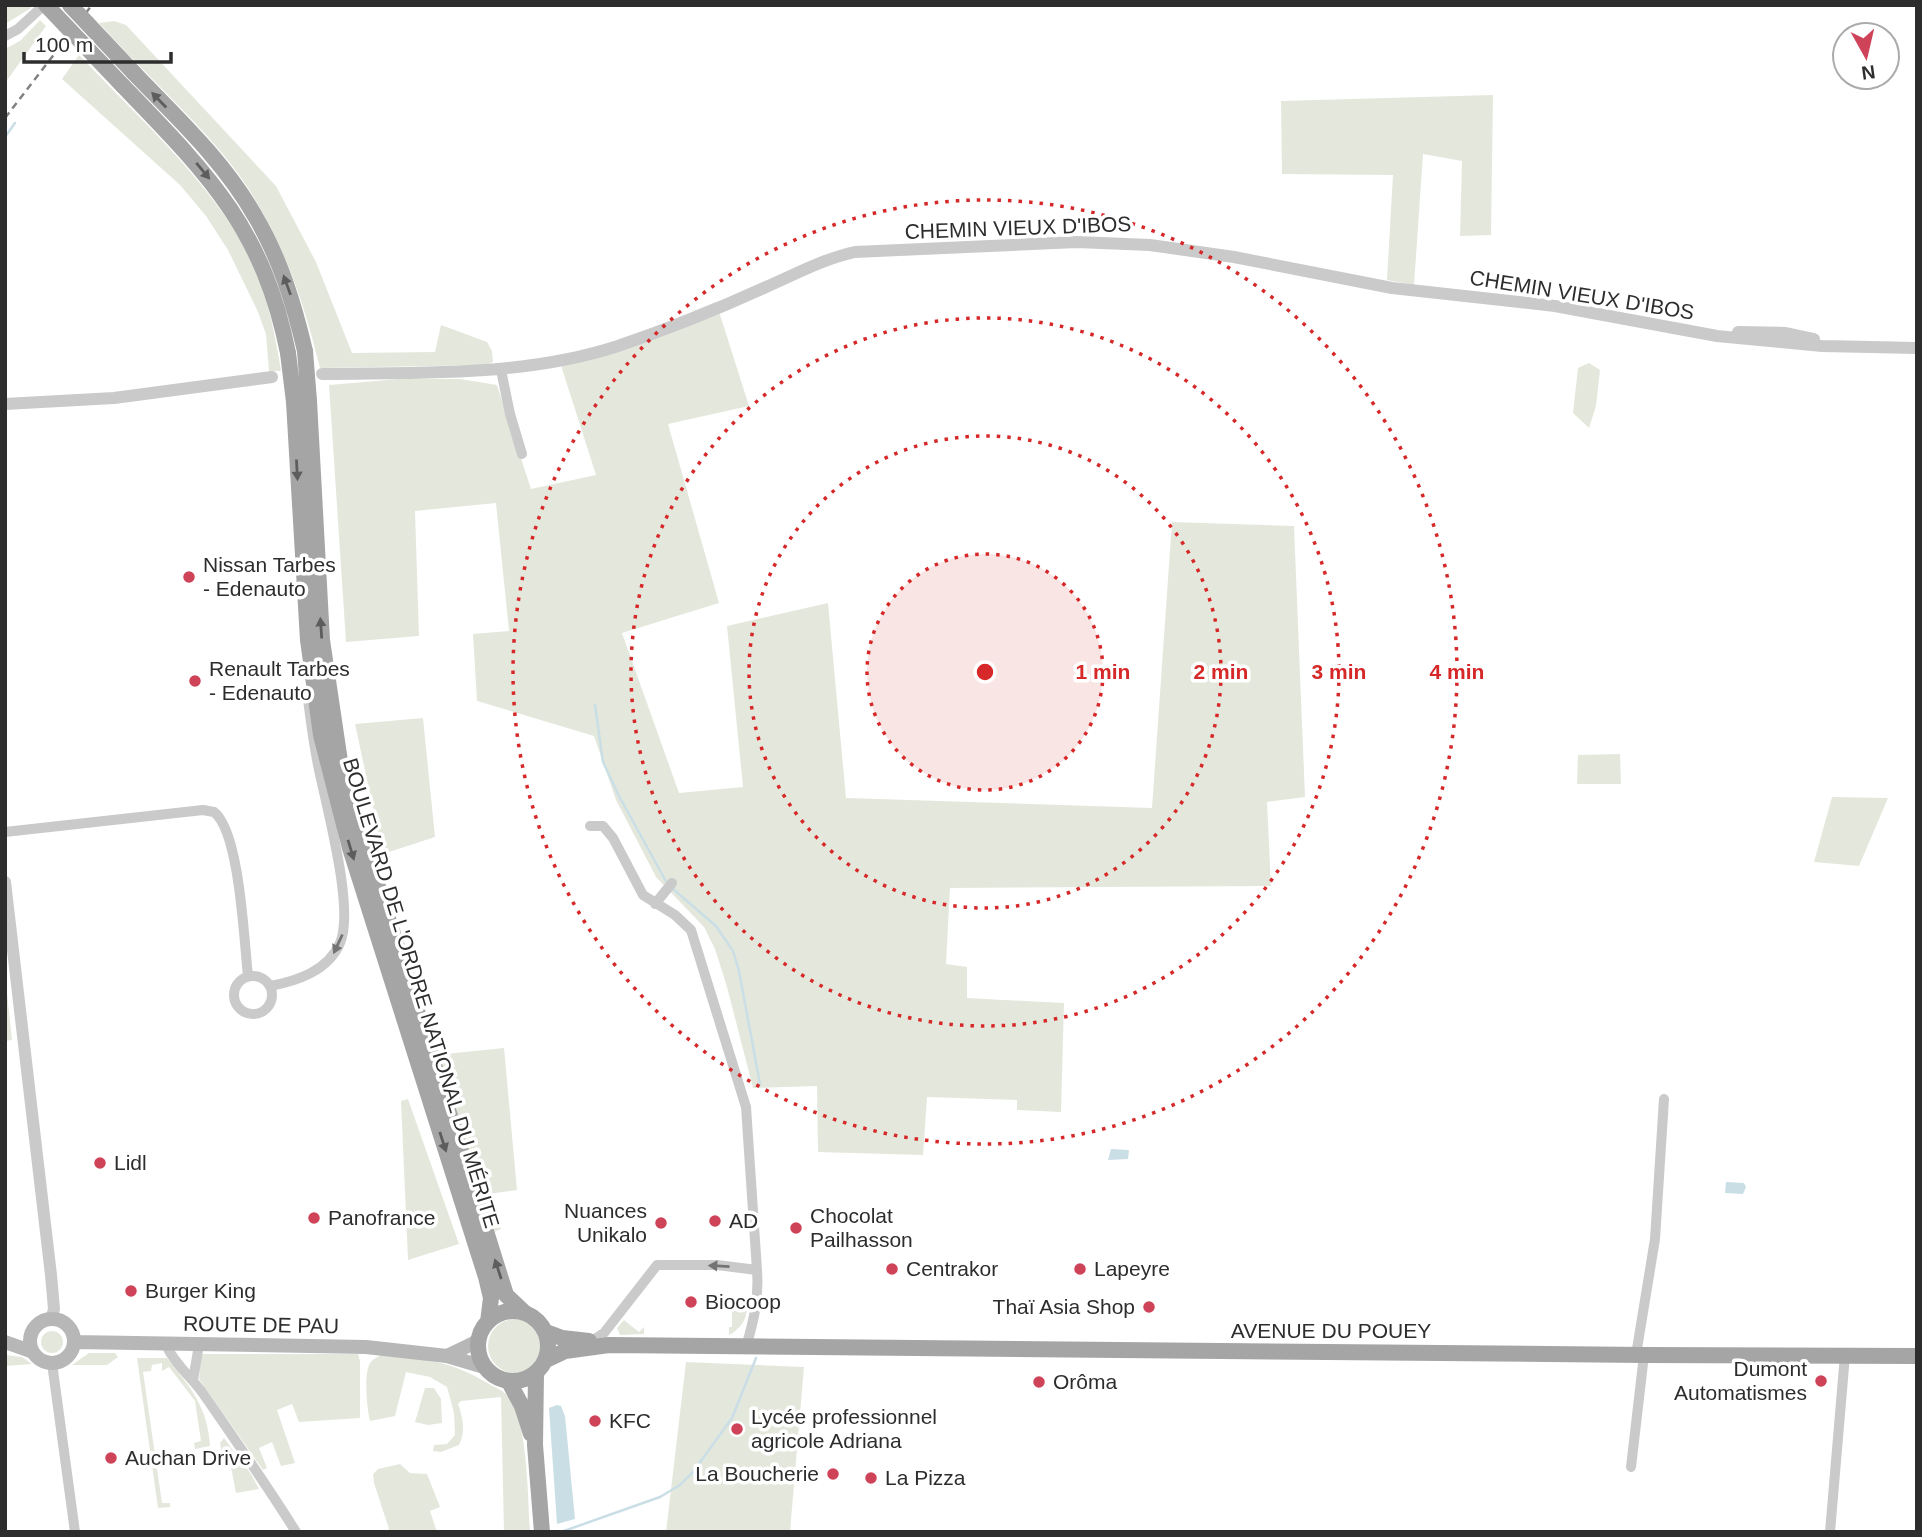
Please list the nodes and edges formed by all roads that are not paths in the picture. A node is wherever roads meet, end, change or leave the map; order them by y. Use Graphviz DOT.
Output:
graph roads {
  1 [pos="45,5"];
  2 [pos="70,5"];
  3 [pos="5,36"];
  4 [pos="128,80"];
  5 [pos="1917,348"];
  6 [pos="501,370"];
  7 [pos="322,374"];
  8 [pos="272,377"];
  9 [pos="301,401"];
  10 [pos="5,404"];
  11 [pos="522,454"];
  12 [pos="308,639"];
  13 [pos="590,826"];
  14 [pos="5,832"];
  15 [pos="5,882"];
  16 [pos="670,885"];
  17 [pos="655,904"];
  18 [pos="248,976"];
  19 [pos="270,986"];
  20 [pos="1664,1099"];
  21 [pos="757,1270"];
  22 [pos="524,1312"];
  23 [pos="51,1320"];
  24 [pos="488,1322"];
  25 [pos="33,1331"];
  26 [pos="546,1332"];
  27 [pos="478,1341"];
  28 [pos="592,1341"];
  29 [pos="5,1342"];
  30 [pos="75,1342"];
  31 [pos="166,1345"];
  32 [pos="199,1345"];
  33 [pos="609,1345"];
  34 [pos="746,1347"];
  35 [pos="33,1352"];
  36 [pos="1640,1355"];
  37 [pos="1845,1355"];
  38 [pos="447,1356"];
  39 [pos="1917,1356"];
  40 [pos="546,1360"];
  41 [pos="52,1363"];
  42 [pos="484,1367"];
  43 [pos="536,1374"];
  44 [pos="193,1380"];
  45 [pos="509,1382"];
  46 [pos="535,1446"];
  47 [pos="1631,1467"];
  48 [pos="75,1532"];
  49 [pos="296,1532"];
  50 [pos="542,1532"];
  51 [pos="1830,1532"];
  1 -- 3 [label="street"];
  1 -- 4 [label="main road, BOULEVARD DE L'ORDRE NATIONAL DU MÉRITE, bridge"];
  2 -- 4 [label="main road, BOULEVARD DE L'ORDRE NATIONAL DU MÉRITE, bridge"];
  4 -- 9 [label="main road, BOULEVARD DE L'ORDRE NATIONAL DU MÉRITE, one-way, bridge"];
  9 -- 4 [label="main road, BOULEVARD DE L'ORDRE NATIONAL DU MÉRITE, one-way, bridge"];
  5 -- 6 [label="street, CHEMIN VIEUX D'IBOS"];
  6 -- 7 [label="street, CHEMIN VIEUX D'IBOS"];
  6 -- 11 [label="street"];
  8 -- 10 [label="street"];
  9 -- 12 [label="main road, BOULEVARD DE L'ORDRE NATIONAL DU MÉRITE, one-way"];
  22 -- 9 [label="main road, BOULEVARD DE L'ORDRE NATIONAL DU MÉRITE, one-way"];
  12 -- 19 [label="street, one-way"];
  12 -- 24 [label="main road, BOULEVARD DE L'ORDRE NATIONAL DU MÉRITE, one-way"];
  13 -- 17 [label="street"];
  14 -- 18 [label="street"];
  15 -- 23 [label="street"];
  16 -- 17 [label="street"];
  17 -- 21 [label="street"];
  18 -- 19 [label="street"];
  18 -- 19 [label="street"];
  20 -- 36 [label="street"];
  21 -- 28 [label="street, one-way"];
  21 -- 34 [label="street"];
  22 -- 24 [label="main road"];
  22 -- 26 [label="main road"];
  23 -- 25 [label="main road"];
  23 -- 30 [label="main road"];
  24 -- 27 [label="main road"];
  25 -- 29 [label="main road"];
  25 -- 35 [label="main road"];
  26 -- 28 [label="main road"];
  26 -- 40 [label="main road"];
  27 -- 38 [label="main road"];
  27 -- 42 [label="main road"];
  28 -- 33 [label="main road"];
  29 -- 35 [label="main road"];
  30 -- 31 [label="main road, ROUTE DE PAU"];
  30 -- 41 [label="main road"];
  31 -- 32 [label="main road, ROUTE DE PAU"];
  31 -- 44 [label="street"];
  32 -- 38 [label="main road, ROUTE DE PAU"];
  32 -- 44 [label="street"];
  33 -- 34 [label="main road"];
  33 -- 40 [label="main road"];
  34 -- 36 [label="main road, AVENUE DU POUEY"];
  35 -- 41 [label="main road"];
  36 -- 37 [label="main road, AVENUE DU POUEY"];
  36 -- 47 [label="street"];
  37 -- 39 [label="main road, AVENUE DU POUEY"];
  37 -- 51 [label="street"];
  38 -- 42 [label="main road, ROUTE DE PAU"];
  40 -- 43 [label="main road"];
  41 -- 48 [label="street"];
  42 -- 45 [label="main road, ROUTE DE PAU"];
  43 -- 45 [label="main road"];
  43 -- 46 [label="main road"];
  44 -- 49 [label="street"];
  45 -- 46 [label="main road"];
  46 -- 50 [label="main road"];
}
